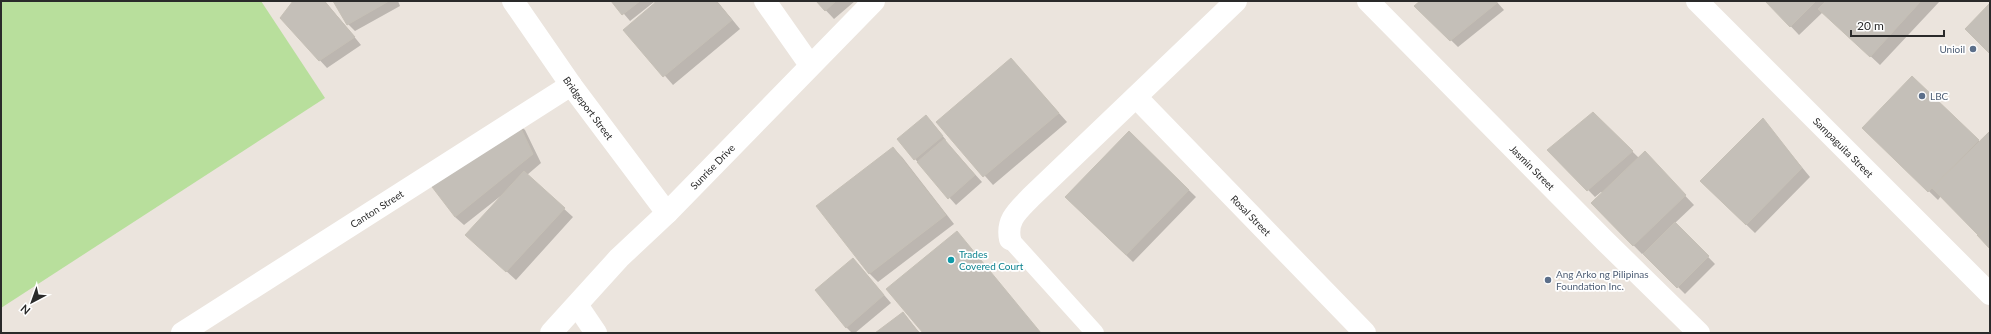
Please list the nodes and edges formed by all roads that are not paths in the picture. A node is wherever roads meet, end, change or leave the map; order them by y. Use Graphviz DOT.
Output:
graph roads {
  1 [pos="513,1"];
  2 [pos="765,1"];
  3 [pos="874,1"];
  4 [pos="1236,1"];
  5 [pos="1368,1"];
  6 [pos="1697,1"];
  7 [pos="810,65"];
  8 [pos="571,85"];
  9 [pos="1136,98"];
  10 [pos="667,213"];
  11 [pos="1010,239"];
  12 [pos="1990,294"];
  13 [pos="577,305"];
  14 [pos="182,333"];
  15 [pos="551,333"];
  16 [pos="596,333"];
  17 [pos="1095,333"];
  18 [pos="1365,333"];
  19 [pos="1699,333"];
  1 -- 8 [label="street, Bridgeport Street"];
  2 -- 7 [label="street"];
  3 -- 7 [label="street, Sunrise Drive"];
  4 -- 9 [label="street"];
  5 -- 19 [label="street, Jasmin Street"];
  6 -- 12 [label="street, Sampaguita Street"];
  7 -- 10 [label="street, Sunrise Drive"];
  8 -- 10 [label="street, Bridgeport Street"];
  8 -- 14 [label="street, Canton Street"];
  9 -- 11 [label="street"];
  9 -- 18 [label="street, Rosal Street"];
  10 -- 13 [label="street, Sunrise Drive"];
  11 -- 17 [label="lane"];
  13 -- 15 [label="street, Sunrise Drive"];
  13 -- 16 [label="street"];
}
